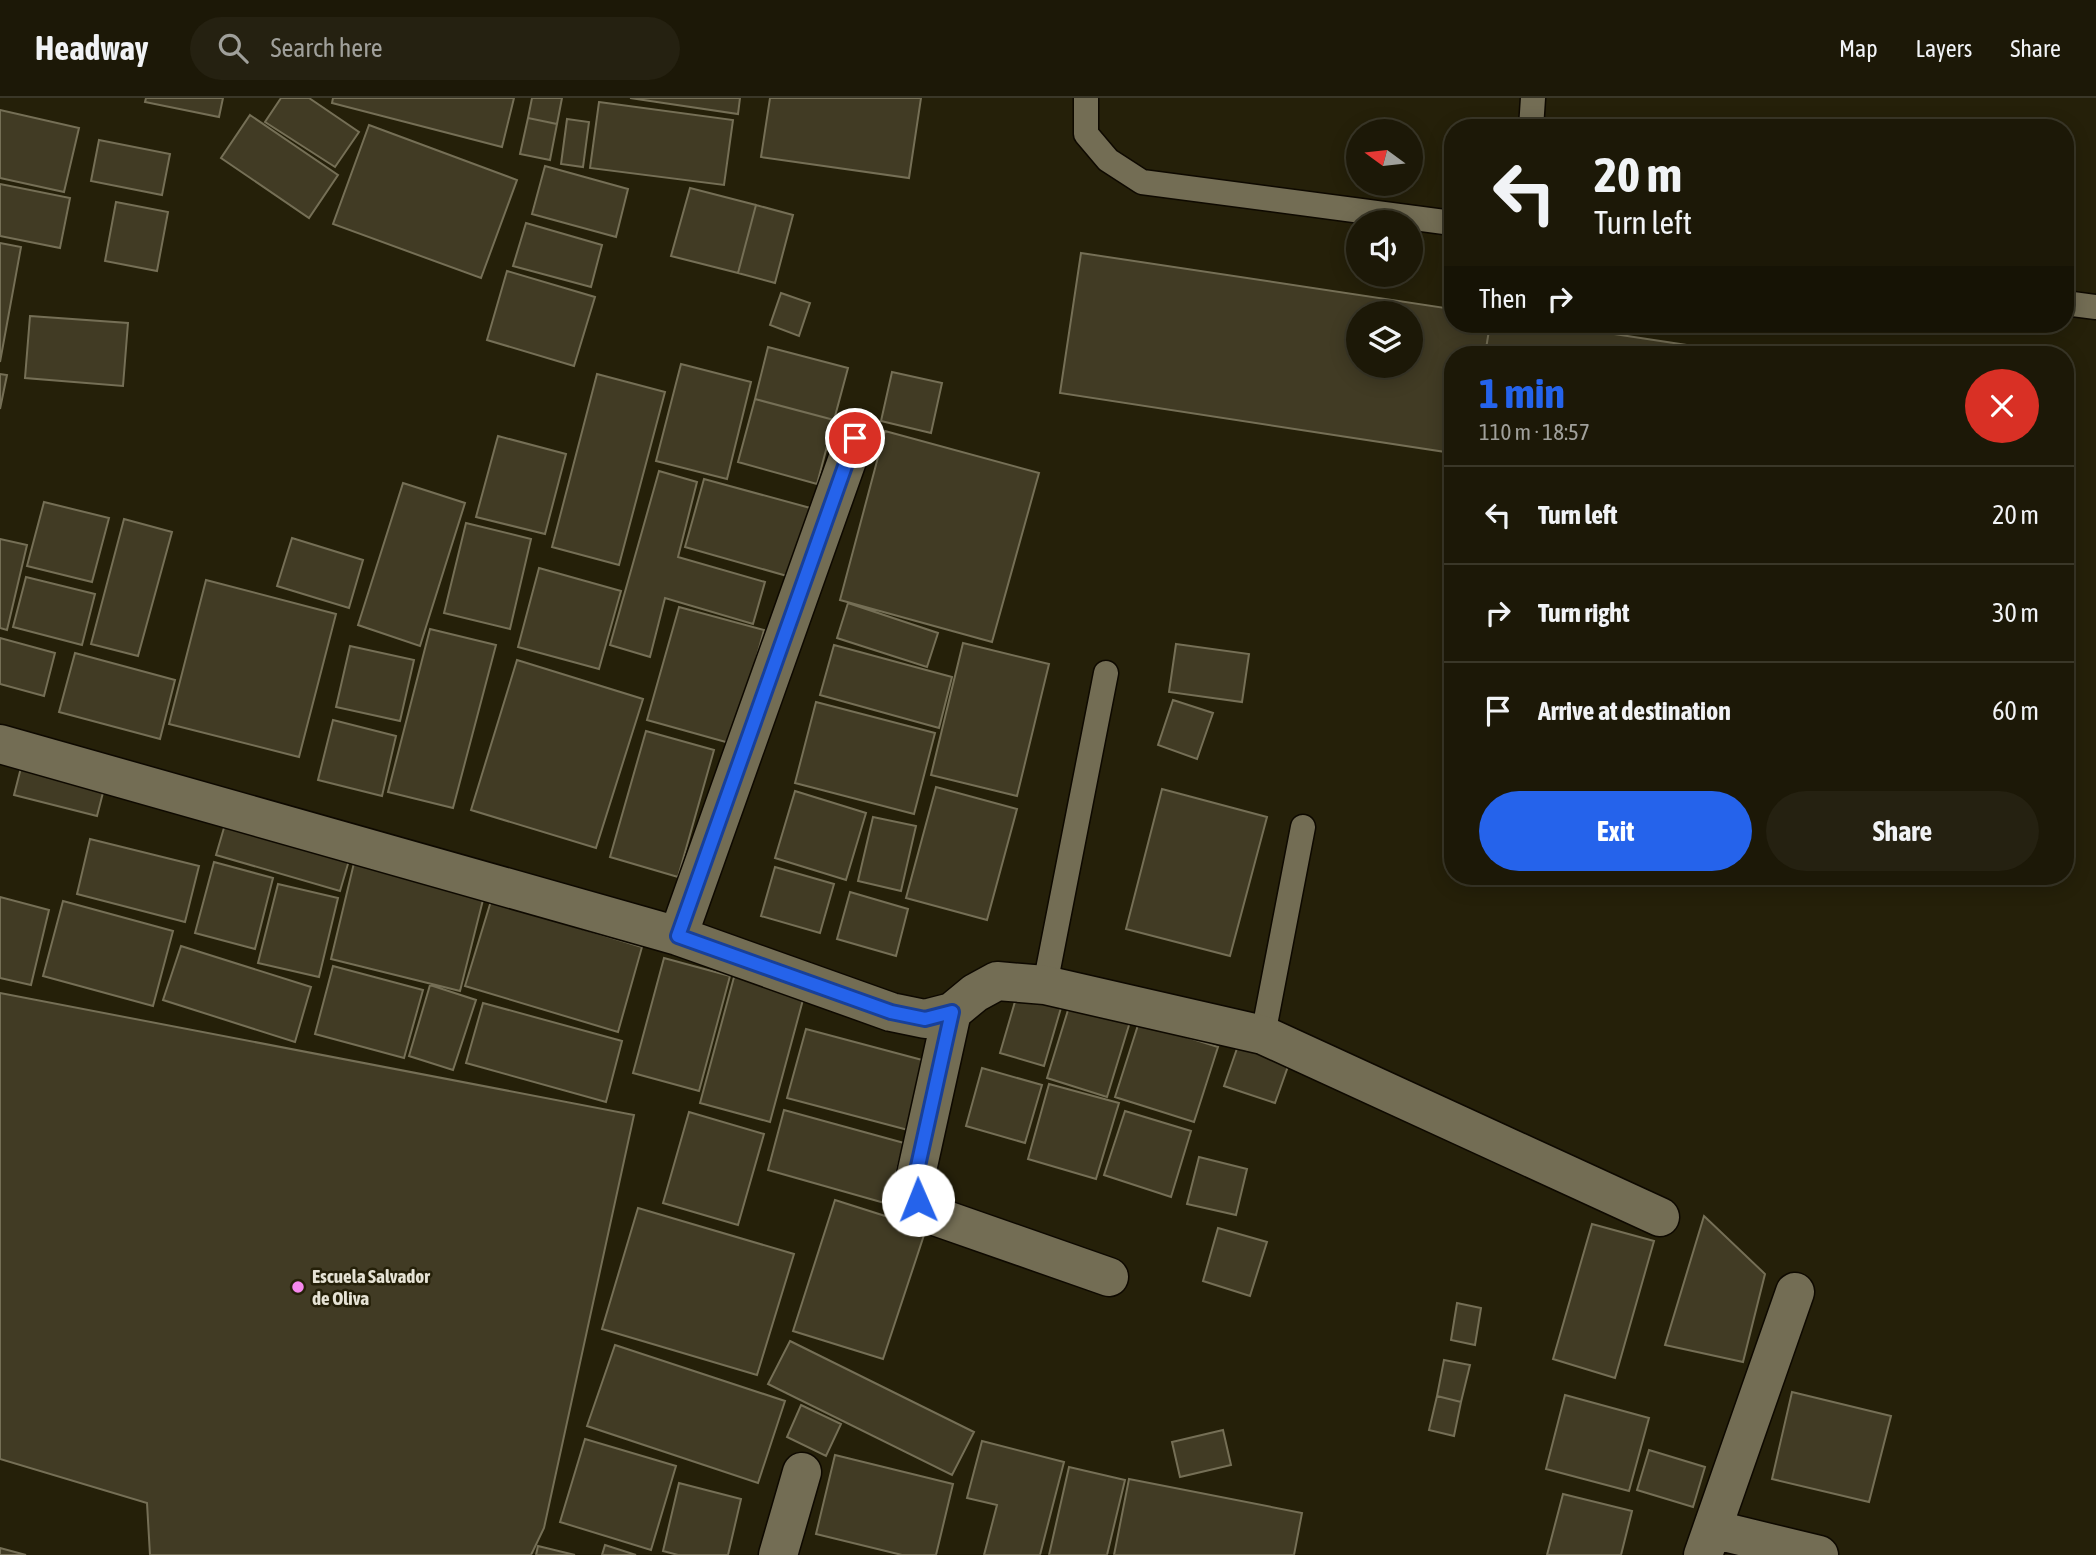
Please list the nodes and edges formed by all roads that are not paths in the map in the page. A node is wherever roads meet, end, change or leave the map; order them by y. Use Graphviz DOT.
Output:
graph roads {
  1 [pos="1086,98"];
  2 [pos="1533,98"];
  3 [pos="1532,119"];
  4 [pos="1444,222"];
  5 [pos="2074,304"];
  6 [pos="2096,307"];
  7 [pos="855,438"];
  8 [pos="1105,673"];
  9 [pos="0,744"];
  10 [pos="1304,827"];
  11 [pos="678,936"];
  12 [pos="1045,985"];
  13 [pos="952,1012"];
  14 [pos="1263,1035"];
  15 [pos="1660,1217"];
  16 [pos="1109,1277"];
  17 [pos="1796,1292"];
  18 [pos="802,1472"];
  19 [pos="1708,1542"];
  20 [pos="778,1555"];
  21 [pos="1819,1555"];
  1 -- 4 [label="lane"];
  2 -- 3 [label="lane"];
  5 -- 6 [label="lane"];
  7 -- 11 [label="street"];
  8 -- 12 [label="lane"];
  9 -- 11 [label="street"];
  10 -- 14 [label="lane"];
  11 -- 13 [label="street"];
  12 -- 13 [label="street"];
  12 -- 14 [label="street"];
  13 -- 16 [label="street"];
  14 -- 15 [label="street"];
  17 -- 19 [label="street"];
  18 -- 20 [label="street"];
  19 -- 21 [label="street"];
}
